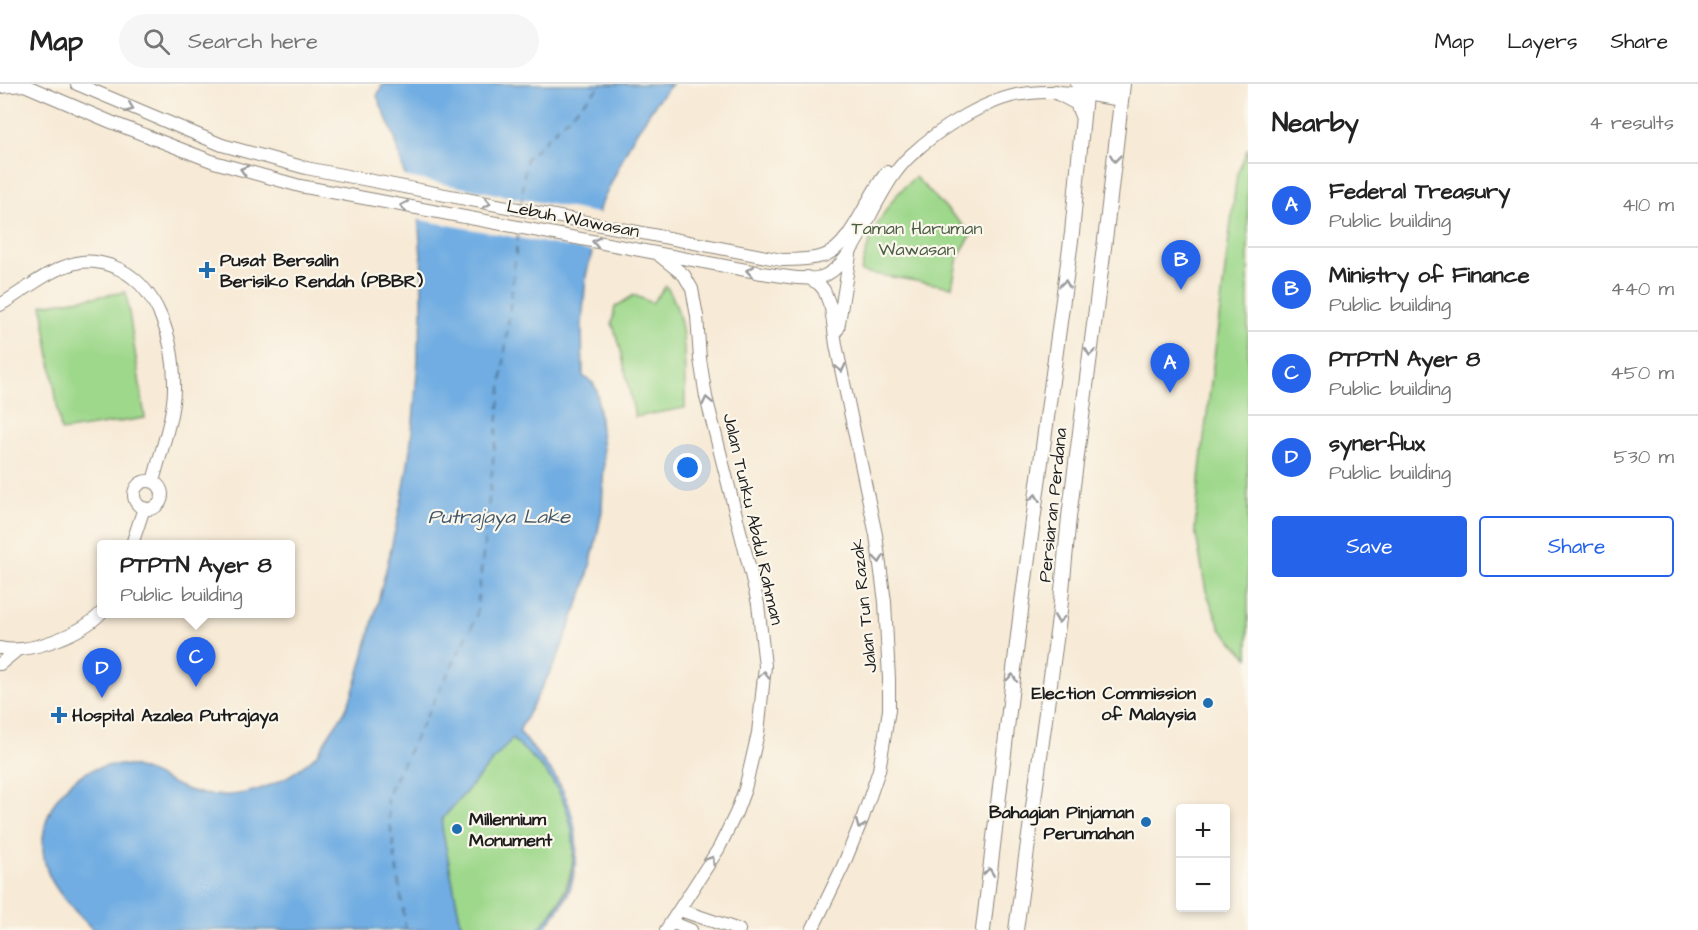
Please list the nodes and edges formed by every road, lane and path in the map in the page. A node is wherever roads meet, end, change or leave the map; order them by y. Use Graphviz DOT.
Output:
graph roads {
  1 [pos="23,84"];
  2 [pos="76,84"];
  3 [pos="1081,86"];
  4 [pos="0,87"];
  5 [pos="1122,91"];
  6 [pos="1056,92"];
  7 [pos="1083,118"];
  8 [pos="913,149"];
  9 [pos="850,250"];
  10 [pos="655,253"];
  11 [pos="782,260"];
  12 [pos="808,278"];
  13 [pos="0,304"];
  14 [pos="836,345"];
  15 [pos="153,482"];
  16 [pos="144,508"];
  17 [pos="133,540"];
  18 [pos="97,617"];
  19 [pos="0,648"];
  20 [pos="16,651"];
  21 [pos="0,664"];
  22 [pos="680,910"];
  23 [pos="668,926"];
  24 [pos="691,930"];
  25 [pos="739,930"];
  26 [pos="812,930"];
  27 [pos="982,930"];
  28 [pos="1017,930"];
  1 -- 4 [label="main road"];
  10 -- 1 [label="main road, Lebuh Wawasan, one-way"];
  2 -- 11 [label="main road, Lebuh Wawasan, one-way"];
  3 -- 5 [label="main road, Lebuh Wawasan"];
  3 -- 6 [label="main road, Lebuh Wawasan"];
  3 -- 7 [label="main road, Persiaran Perdana"];
  3 -- 8 [label="main road, Lebuh Wawasan"];
  5 -- 28 [label="main road, Persiaran Perdana, one-way"];
  6 -- 7 [label="main road"];
  6 -- 8 [label="main road, Lebuh Wawasan"];
  27 -- 7 [label="main road, Persiaran Perdana, one-way"];
  8 -- 9 [label="main road, Lebuh Wawasan"];
  8 -- 11 [label="main road, Lebuh Wawasan"];
  9 -- 12 [label="main road, Lebuh Wawasan"];
  9 -- 14 [label="main road"];
  12 -- 10 [label="main road, Lebuh Wawasan, one-way"];
  22 -- 10 [label="main road, Jalan Tunku Abdul Rahman, one-way"];
  11 -- 12 [label="main road, Jalan Tun Razak"];
  12 -- 14 [label="main road, Jalan Tun Razak"];
  13 -- 15 [label="main road"];
  14 -- 26 [label="main road, Jalan Tun Razak, one-way"];
  15 -- 16 [label="main road"];
  15 -- 16 [label="main road"];
  16 -- 17 [label="main road"];
  18 -- 20 [label="main road"];
  19 -- 20 [label="main road"];
  20 -- 21 [label="main road"];
  22 -- 23 [label="main road, Jalan Tunku Abdul Rahman"];
  22 -- 25 [label="main road"];
  23 -- 24 [label="main road"];
}
